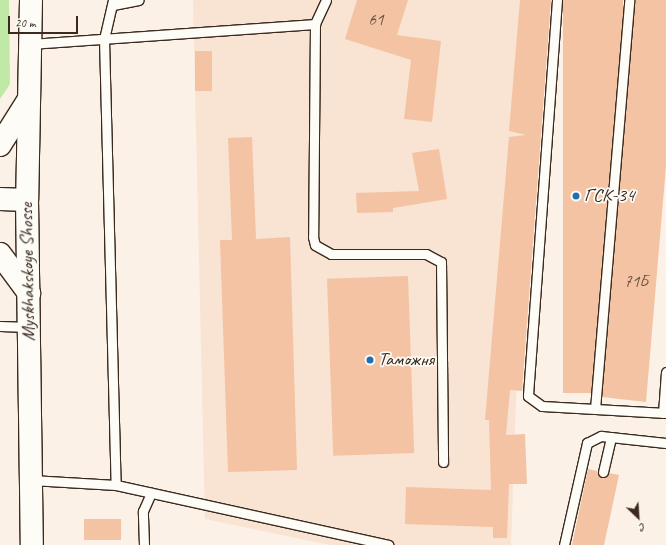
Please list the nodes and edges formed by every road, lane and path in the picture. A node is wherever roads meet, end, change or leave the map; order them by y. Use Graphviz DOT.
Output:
graph roads {
  1 [pos="31,0"];
  2 [pos="139,0"];
  3 [pos="326,0"];
  4 [pos="557,0"];
  5 [pos="629,0"];
  6 [pos="113,3"];
  7 [pos="315,24"];
  8 [pos="104,39"];
  9 [pos="30,44"];
  10 [pos="29,98"];
  11 [pos="0,145"];
  12 [pos="0,200"];
  13 [pos="27,200"];
  14 [pos="0,254"];
  15 [pos="29,293"];
  16 [pos="0,326"];
  17 [pos="29,327"];
  18 [pos="666,372"];
  19 [pos="595,409"];
  20 [pos="664,413"];
  21 [pos="611,437"];
  22 [pos="666,443"];
  23 [pos="443,462"];
  24 [pos="604,472"];
  25 [pos="31,480"];
  26 [pos="116,484"];
  27 [pos="151,493"];
  28 [pos="32,545"];
  29 [pos="144,545"];
  30 [pos="388,545"];
  31 [pos="564,545"];
  1 -- 9 [label="street, Myskhakskoye Shosse"];
  2 -- 6 [label="lane"];
  3 -- 7 [label="lane"];
  4 -- 19 [label="lane"];
  5 -- 19 [label="lane"];
  6 -- 8 [label="lane"];
  7 -- 8 [label="lane"];
  7 -- 23 [label="lane"];
  8 -- 9 [label="lane"];
  8 -- 26 [label="lane"];
  9 -- 10 [label="street, Myskhakskoye Shosse"];
  10 -- 11 [label="street"];
  10 -- 13 [label="street, Myskhakskoye Shosse"];
  12 -- 13 [label="street"];
  13 -- 15 [label="street, Myskhakskoye Shosse"];
  14 -- 15 [label="street"];
  15 -- 17 [label="street, Myskhakskoye Shosse"];
  16 -- 17 [label="lane"];
  17 -- 25 [label="street, Myskhakskoye Shosse"];
  18 -- 20 [label="lane"];
  19 -- 20 [label="lane"];
  21 -- 22 [label="lane"];
  21 -- 24 [label="lane"];
  21 -- 31 [label="lane"];
  25 -- 26 [label="lane"];
  25 -- 28 [label="street, Myskhakskoye Shosse"];
  26 -- 27 [label="lane"];
  27 -- 29 [label="lane"];
  27 -- 30 [label="lane"];
}
